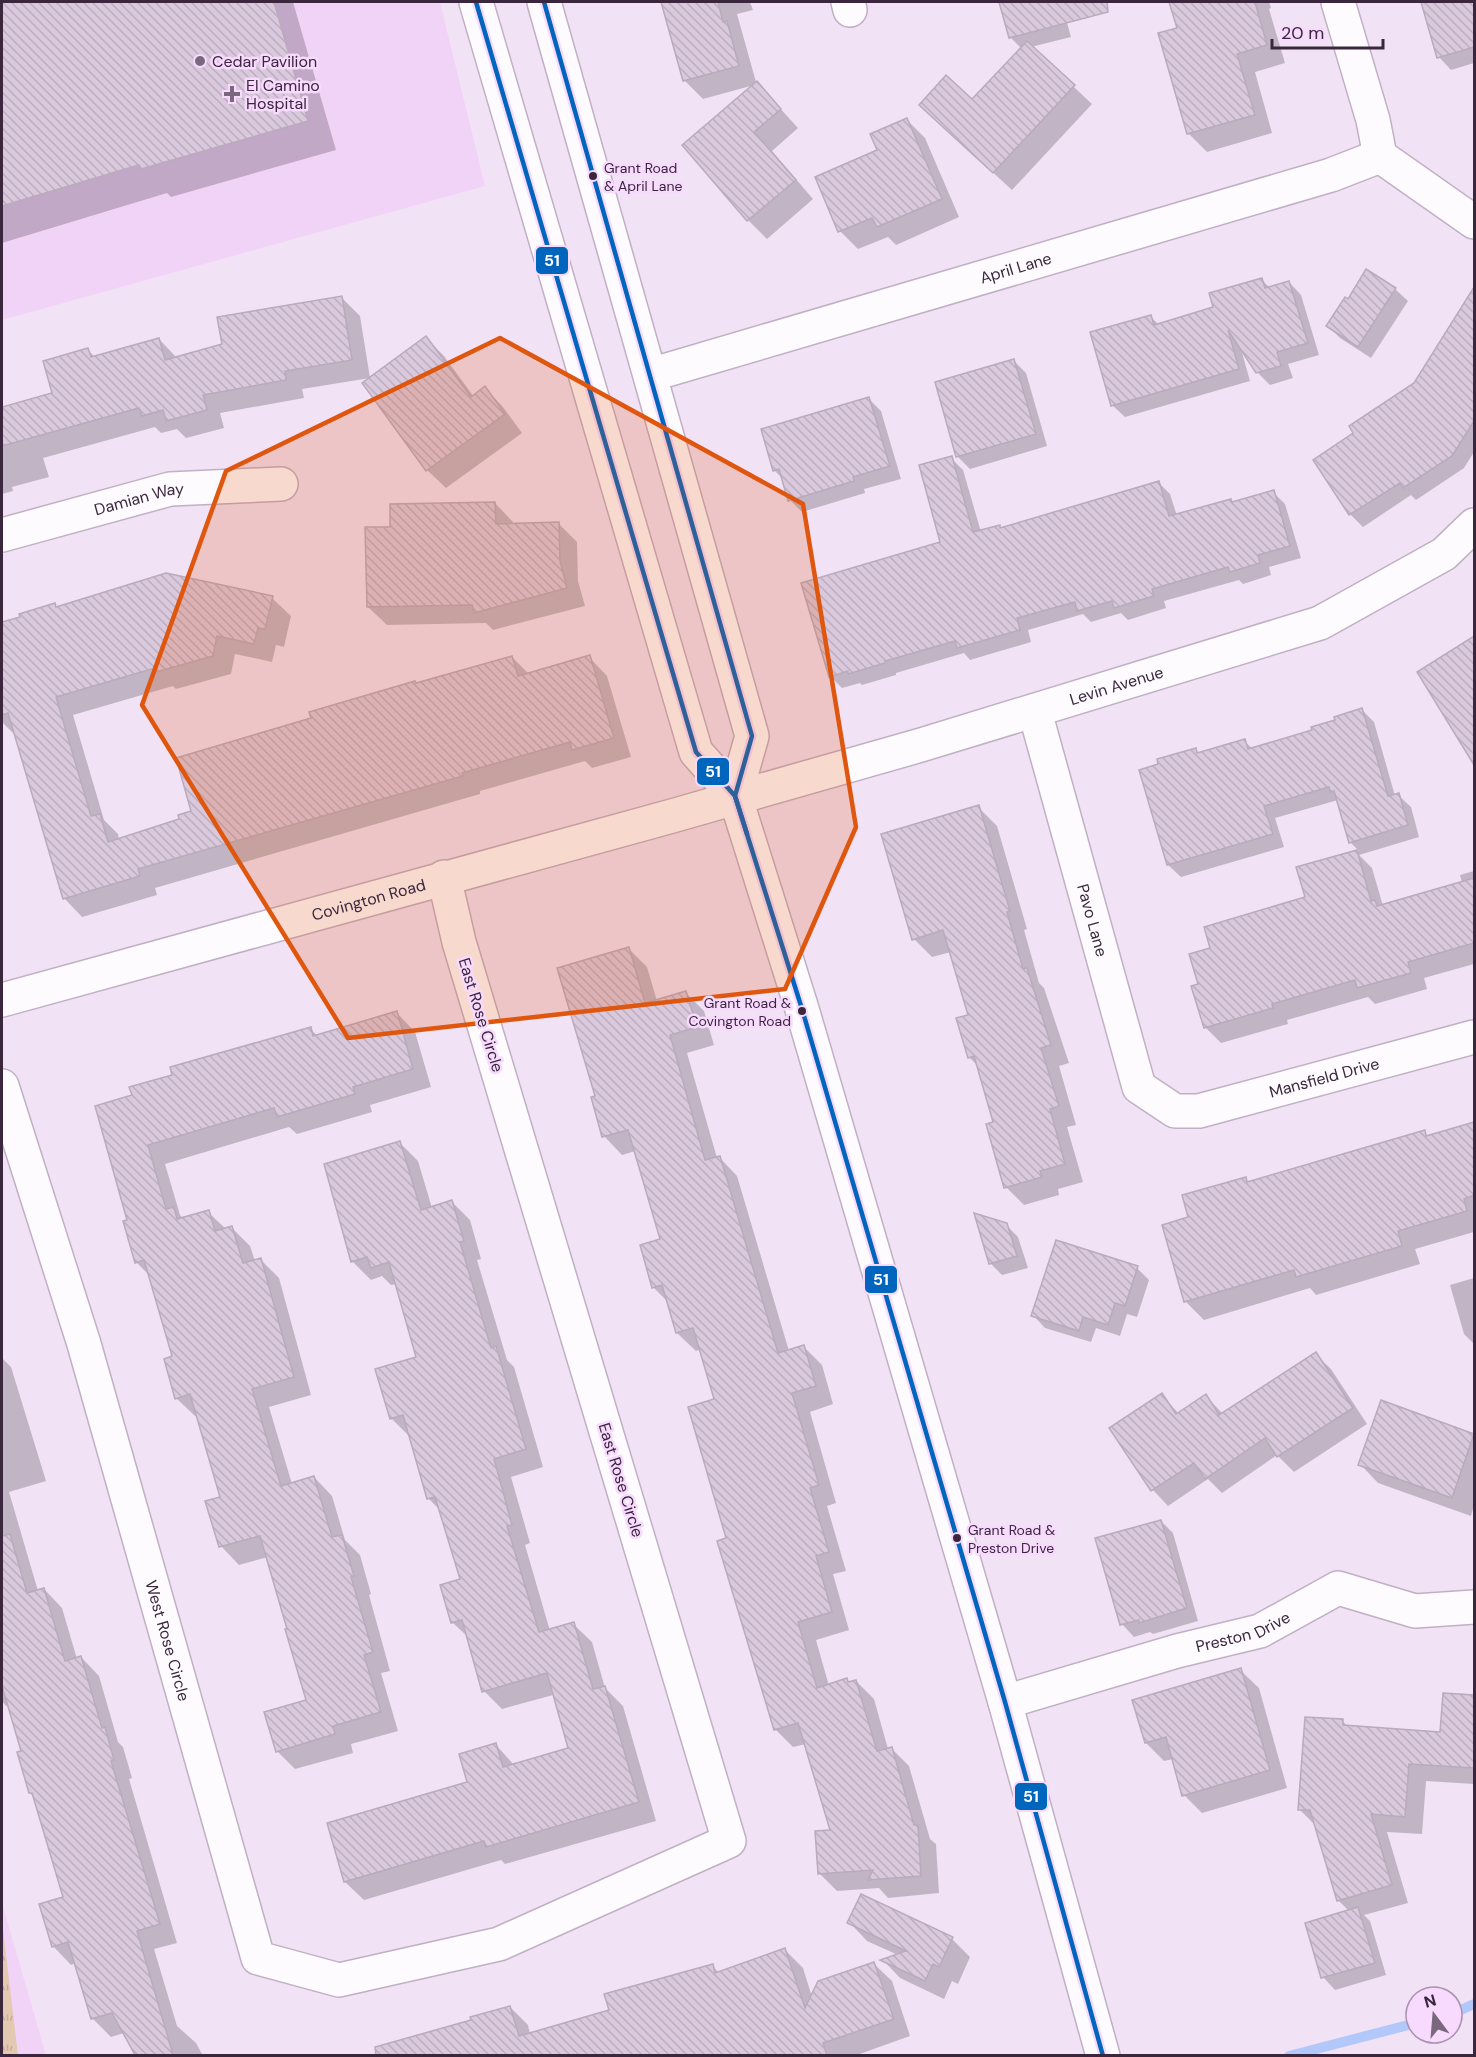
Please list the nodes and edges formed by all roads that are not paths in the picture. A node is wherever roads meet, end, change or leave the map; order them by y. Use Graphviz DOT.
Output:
graph roads {
  1 [pos="476,2"];
  2 [pos="544,2"];
  3 [pos="1338,2"];
  4 [pos="1380,156"];
  5 [pos="1474,222"];
  6 [pos="650,375"];
  7 [pos="281,484"];
  8 [pos="1474,525"];
  9 [pos="2,535"];
  10 [pos="1035,712"];
  11 [pos="735,796"];
  12 [pos="444,877"];
  13 [pos="2,1000"];
  14 [pos="1474,1037"];
  15 [pos="2,1086"];
  16 [pos="1175,1111"];
  17 [pos="1474,1607"];
  18 [pos="1005,1702"];
  19 [pos="499,1944"];
  20 [pos="1103,2055"];
  1 -- 11 [label="street"];
  2 -- 6 [label="street"];
  3 -- 4 [label="street"];
  4 -- 5 [label="street"];
  4 -- 6 [label="street, April Lane"];
  6 -- 11 [label="street"];
  7 -- 9 [label="street, Damian Way"];
  8 -- 10 [label="street, Levin Avenue"];
  10 -- 11 [label="street, Levin Avenue"];
  10 -- 16 [label="street, Pavo Lane"];
  11 -- 12 [label="street, Covington Road"];
  11 -- 18 [label="street"];
  12 -- 13 [label="street, Covington Road"];
  12 -- 19 [label="street, East Rose Circle"];
  14 -- 16 [label="street, Mansfield Drive"];
  15 -- 19 [label="street, West Rose Circle"];
  17 -- 18 [label="street, Preston Drive"];
  18 -- 20 [label="street"];
}
